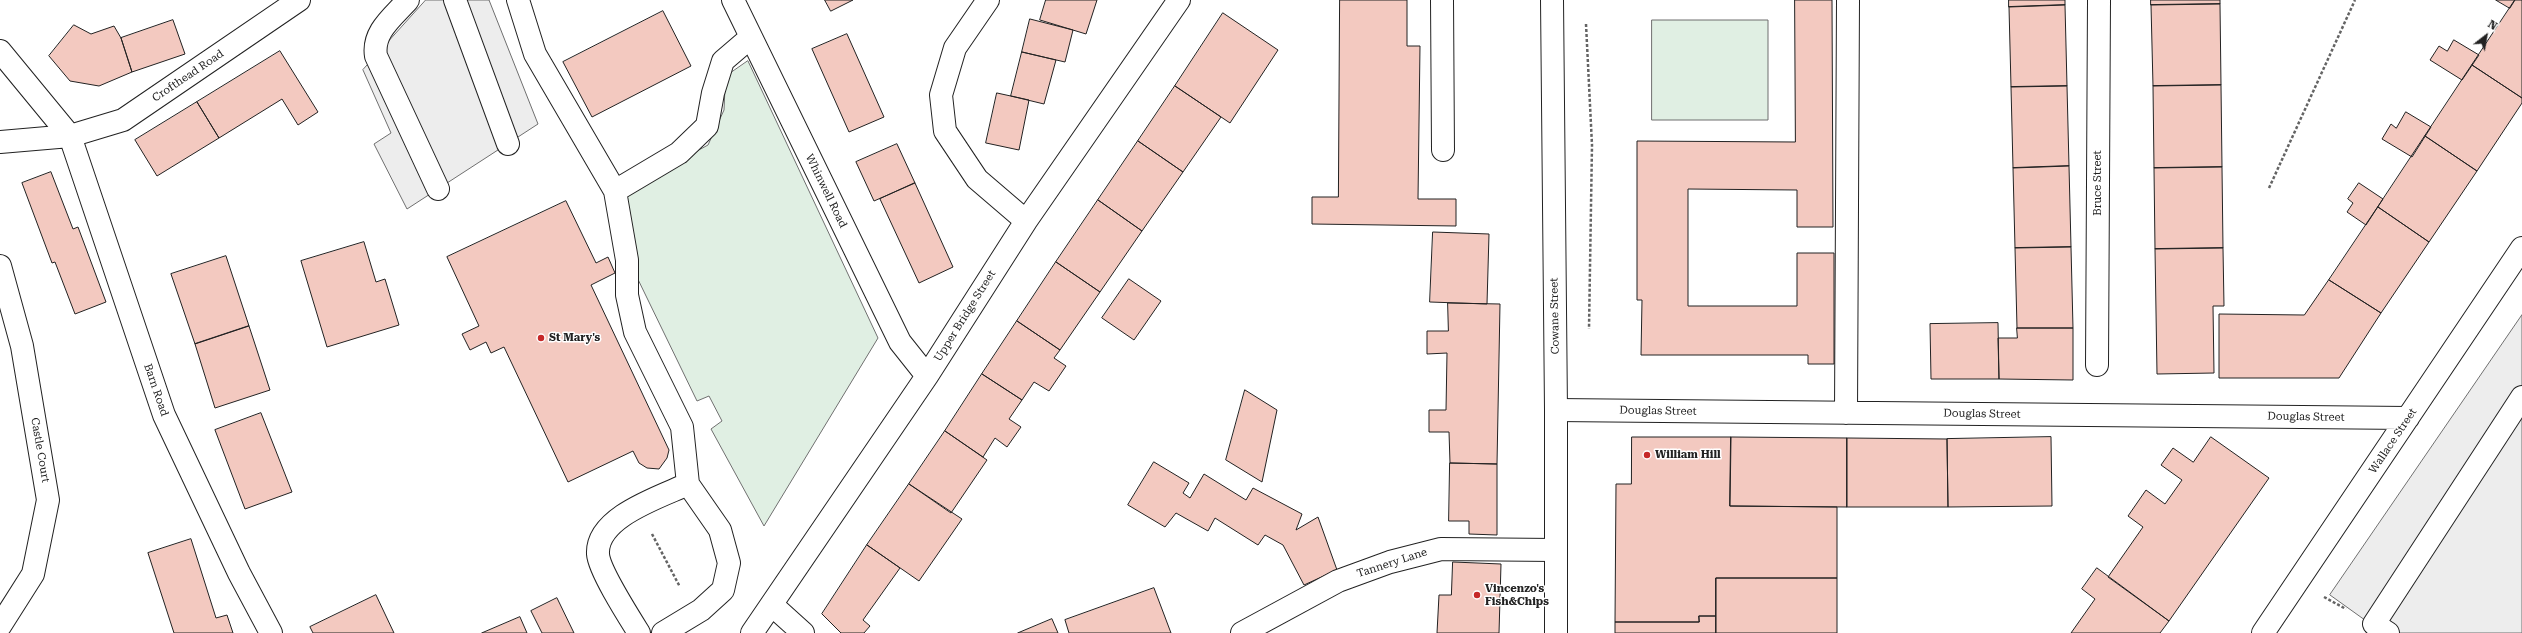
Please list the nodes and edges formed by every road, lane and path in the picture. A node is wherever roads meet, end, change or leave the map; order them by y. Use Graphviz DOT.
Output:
graph roads {
  1 [pos="299,0"];
  2 [pos="408,0"];
  3 [pos="455,0"];
  4 [pos="518,0"];
  5 [pos="733,0"];
  6 [pos="988,0"];
  7 [pos="1179,0"];
  8 [pos="1442,0"];
  9 [pos="1552,0"];
  10 [pos="1848,0"];
  11 [pos="2099,0"];
  12 [pos="2355,0"];
  13 [pos="1585,22"];
  14 [pos="751,37"];
  15 [pos="0,51"];
  16 [pos="70,136"];
  17 [pos="0,142"];
  18 [pos="508,144"];
  19 [pos="1443,150"];
  20 [pos="2269,188"];
  21 [pos="438,189"];
  22 [pos="615,191"];
  23 [pos="1026,221"];
  24 [pos="2522,248"];
  25 [pos="0,266"];
  26 [pos="1589,332"];
  27 [pos="2097,365"];
  28 [pos="927,376"];
  29 [pos="2522,397"];
  30 [pos="1556,410"];
  31 [pos="1846,412"];
  32 [pos="2408,418"];
  33 [pos="688,484"];
  34 [pos="638,507"];
  35 [pos="1556,550"];
  36 [pos="2298,582"];
  37 [pos="772,605"];
  38 [pos="694,614"];
  39 [pos="0,626"];
  40 [pos="2381,629"];
  41 [pos="271,633"];
  42 [pos="639,633"];
  43 [pos="663,633"];
  44 [pos="752,633"];
  45 [pos="803,633"];
  46 [pos="1242,633"];
  47 [pos="1556,633"];
  48 [pos="2263,633"];
  1 -- 16 [label="street, Crofthead Road"];
  2 -- 21 [label="street"];
  3 -- 18 [label="street"];
  4 -- 22 [label="street"];
  5 -- 14 [label="street, Whinwell Road"];
  6 -- 23 [label="street"];
  7 -- 23 [label="street, Upper Bridge Street"];
  8 -- 19 [label="street"];
  9 -- 30 [label="street, Cowane Street"];
  10 -- 31 [label="street"];
  11 -- 27 [label="street, Bruce Street"];
  12 -- 20 [label="path"];
  13 -- 26 [label="path"];
  14 -- 22 [label="street"];
  14 -- 28 [label="street, Whinwell Road"];
  15 -- 16 [label="street"];
  16 -- 17 [label="street"];
  16 -- 41 [label="street, Barn Road"];
  22 -- 33 [label="street"];
  23 -- 28 [label="street, Upper Bridge Street"];
  24 -- 32 [label="street, Wallace Street"];
  25 -- 39 [label="street, Castle Court"];
  28 -- 37 [label="street, Upper Bridge Street"];
  29 -- 40 [label="street"];
  30 -- 31 [label="street, Douglas Street"];
  30 -- 35 [label="street, Cowane Street"];
  31 -- 32 [label="street, Douglas Street"];
  32 -- 36 [label="street, Wallace Street"];
  33 -- 34 [label="street"];
  33 -- 38 [label="street"];
  34 -- 38 [label="path"];
  34 -- 42 [label="street"];
  35 -- 46 [label="street, Tannery Lane"];
  35 -- 47 [label="street, Cowane Street"];
  36 -- 40 [label="path"];
  36 -- 48 [label="street, Wallace Street"];
  37 -- 44 [label="street, Upper Bridge Street"];
  37 -- 45 [label="street"];
  38 -- 43 [label="street"];
}
